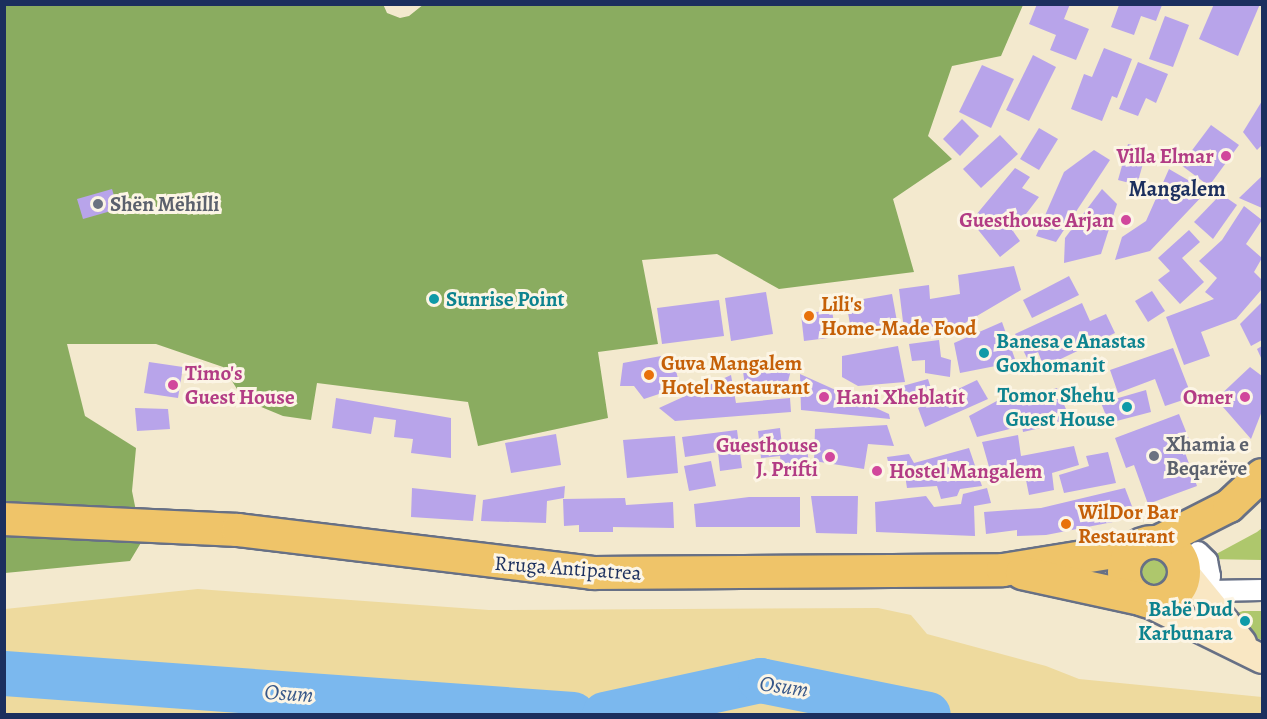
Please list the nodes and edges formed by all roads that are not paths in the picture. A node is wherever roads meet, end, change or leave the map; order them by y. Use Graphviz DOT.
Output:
graph roads {
  1 [pos="1263,475"];
  2 [pos="1228,506"];
  3 [pos="4,519"];
  4 [pos="1146,545"];
  5 [pos="1003,570"];
  6 [pos="1199,588"];
  7 [pos="1263,591"];
  8 [pos="1140,599"];
  9 [pos="1257,656"];
  1 -- 2 [label="main road, Rruga Antipatrea"];
  2 -- 4 [label="main road, Rruga Antipatrea"];
  2 -- 6 [label="main road"];
  3 -- 5 [label="main road, Rruga Antipatrea"];
  4 -- 5 [label="main road, Rruga Antipatrea"];
  4 -- 6 [label="main road"];
  4 -- 8 [label="main road"];
  5 -- 8 [label="main road"];
  6 -- 7 [label="street"];
  6 -- 8 [label="main road"];
  6 -- 8 [label="main road"];
  6 -- 9 [label="main road"];
}
